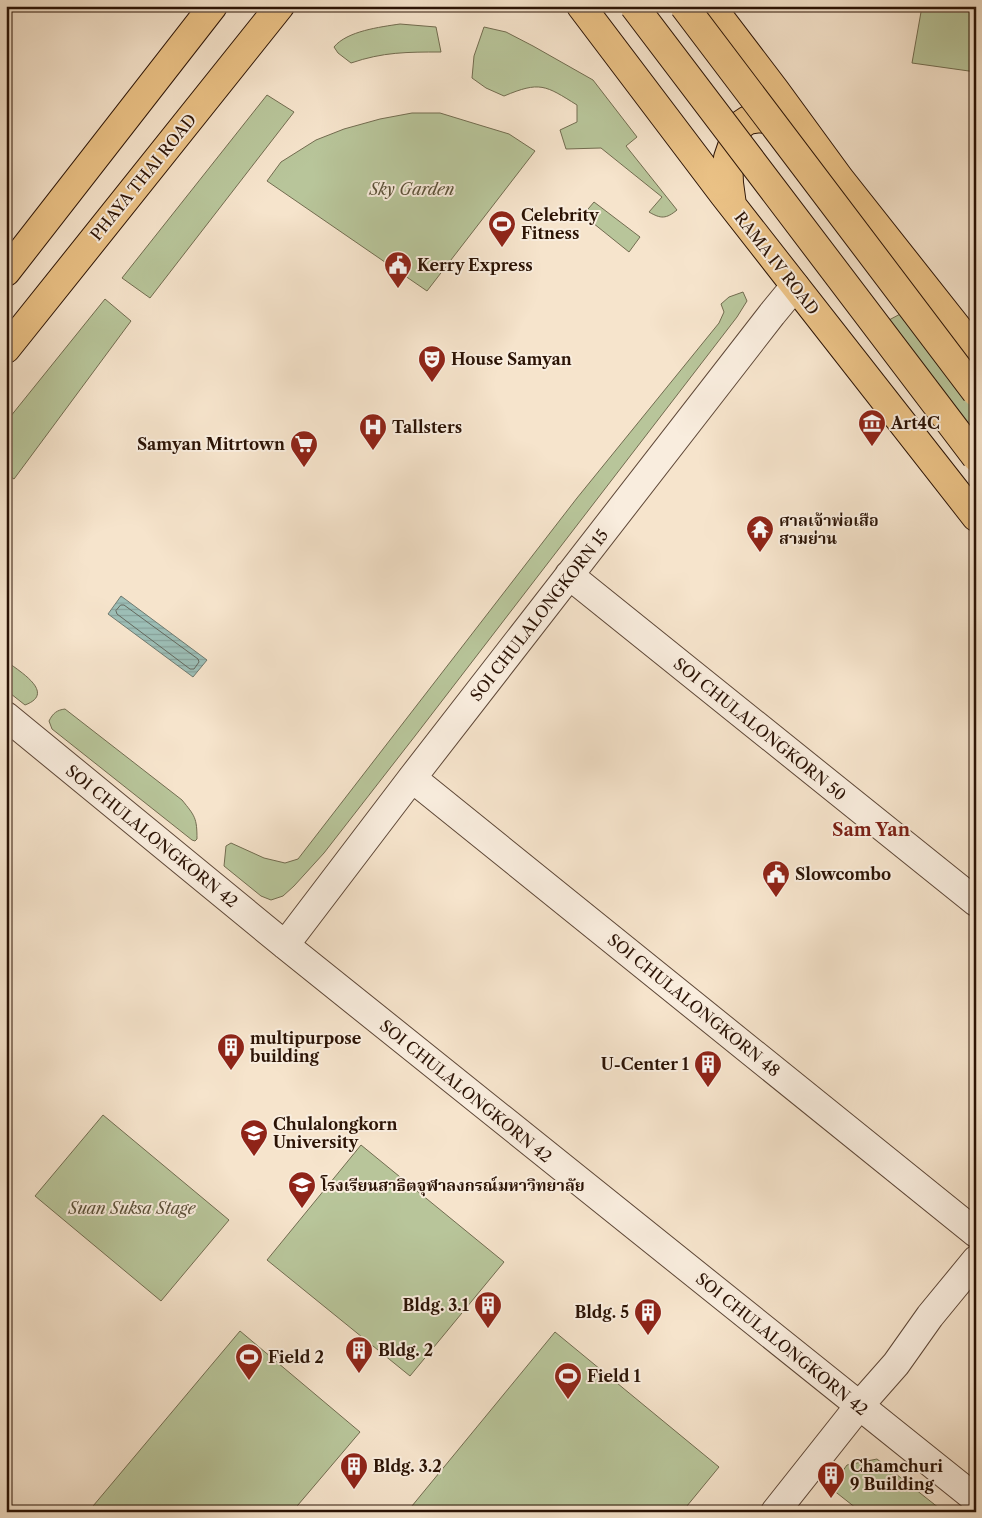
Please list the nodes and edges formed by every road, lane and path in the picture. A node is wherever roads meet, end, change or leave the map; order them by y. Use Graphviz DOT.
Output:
graph roads {
  1 [pos="213,6"];
  2 [pos="634,6"];
  3 [pos="684,6"];
  4 [pos="710,6"];
  5 [pos="280,7"];
  6 [pos="581,10"];
  7 [pos="813,143"];
  8 [pos="732,206"];
  9 [pos="6,272"];
  10 [pos="795,286"];
  11 [pos="6,349"];
  12 [pos="976,351"];
  13 [pos="976,392"];
  14 [pos="976,458"];
  15 [pos="976,517"];
  16 [pos="569,575"];
  17 [pos="6,716"];
  18 [pos="412,778"];
  19 [pos="976,902"];
  20 [pos="285,945"];
  21 [pos="976,1233"];
  22 [pos="976,1260"];
  23 [pos="859,1406"];
  24 [pos="976,1499"];
  25 [pos="775,1512"];
  1 -- 9 [label="main road"];
  2 -- 14 [label="main road, bridge"];
  3 -- 13 [label="main road, bridge"];
  4 -- 7 [label="main road"];
  5 -- 11 [label="main road, PHAYA THAI ROAD"];
  6 -- 8 [label="main road, RAMA IV ROAD"];
  7 -- 8 [label="main road"];
  7 -- 12 [label="main road"];
  8 -- 10 [label="main road, RAMA IV ROAD"];
  10 -- 15 [label="main road, RAMA IV ROAD"];
  10 -- 16 [label="street, SOI CHULALONGKORN 15"];
  16 -- 18 [label="street, SOI CHULALONGKORN 15"];
  16 -- 19 [label="street, SOI CHULALONGKORN 50"];
  17 -- 20 [label="street, SOI CHULALONGKORN 42"];
  18 -- 20 [label="street, SOI CHULALONGKORN 15"];
  18 -- 21 [label="street, SOI CHULALONGKORN 48"];
  20 -- 23 [label="street, SOI CHULALONGKORN 42"];
  22 -- 23 [label="street"];
  23 -- 24 [label="street, SOI CHULALONGKORN 42"];
  23 -- 25 [label="street"];
}
